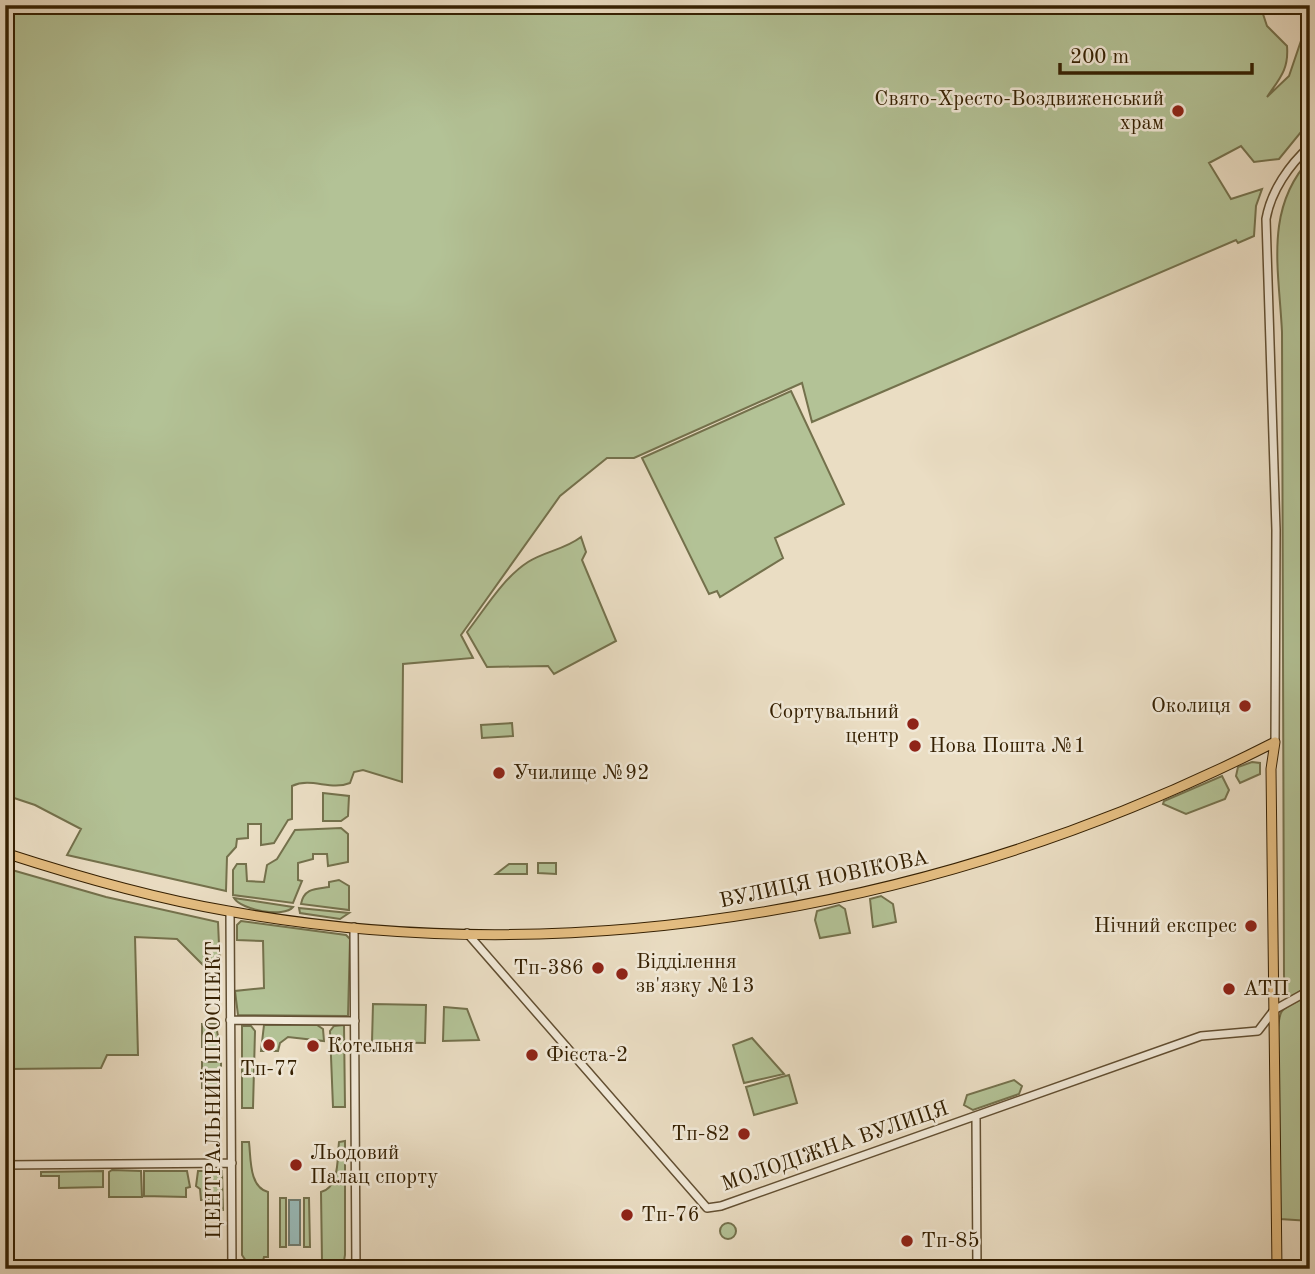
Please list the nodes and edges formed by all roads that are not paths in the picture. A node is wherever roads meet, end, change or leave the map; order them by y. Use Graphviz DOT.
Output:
graph roads {
  1 [pos="1310,146"];
  2 [pos="1275,742"];
  3 [pos="5,853"];
  4 [pos="225,911"];
  5 [pos="354,927"];
  6 [pos="467,933"];
  7 [pos="1310,990"];
  8 [pos="1274,1010"];
  9 [pos="230,1020"];
  10 [pos="355,1021"];
  11 [pos="976,1116"];
  12 [pos="232,1163"];
  13 [pos="5,1165"];
  14 [pos="232,1269"];
  15 [pos="356,1269"];
  16 [pos="977,1269"];
  17 [pos="1276,1269"];
  1 -- 2 [label="street"];
  2 -- 6 [label="main road, ВУЛИЦЯ НОВІКОВА"];
  2 -- 8 [label="main road"];
  3 -- 4 [label="main road"];
  4 -- 5 [label="main road, ВУЛИЦЯ НОВІКОВА"];
  4 -- 9 [label="street, ЦЕНТРАЛЬНИЙ ПРОСПЕКТ"];
  5 -- 6 [label="main road, ВУЛИЦЯ НОВІКОВА"];
  5 -- 10 [label="street"];
  6 -- 11 [label="street, МОЛОДІЖНА ВУЛИЦЯ"];
  7 -- 8 [label="street, МОЛОДІЖНА ВУЛИЦЯ"];
  8 -- 11 [label="street, МОЛОДІЖНА ВУЛИЦЯ"];
  8 -- 17 [label="main road"];
  9 -- 10 [label="street"];
  9 -- 12 [label="street, ЦЕНТРАЛЬНИЙ ПРОСПЕКТ"];
  10 -- 15 [label="street"];
  11 -- 16 [label="street"];
  12 -- 13 [label="street"];
  12 -- 14 [label="street, ЦЕНТРАЛЬНИЙ ПРОСПЕКТ"];
}
